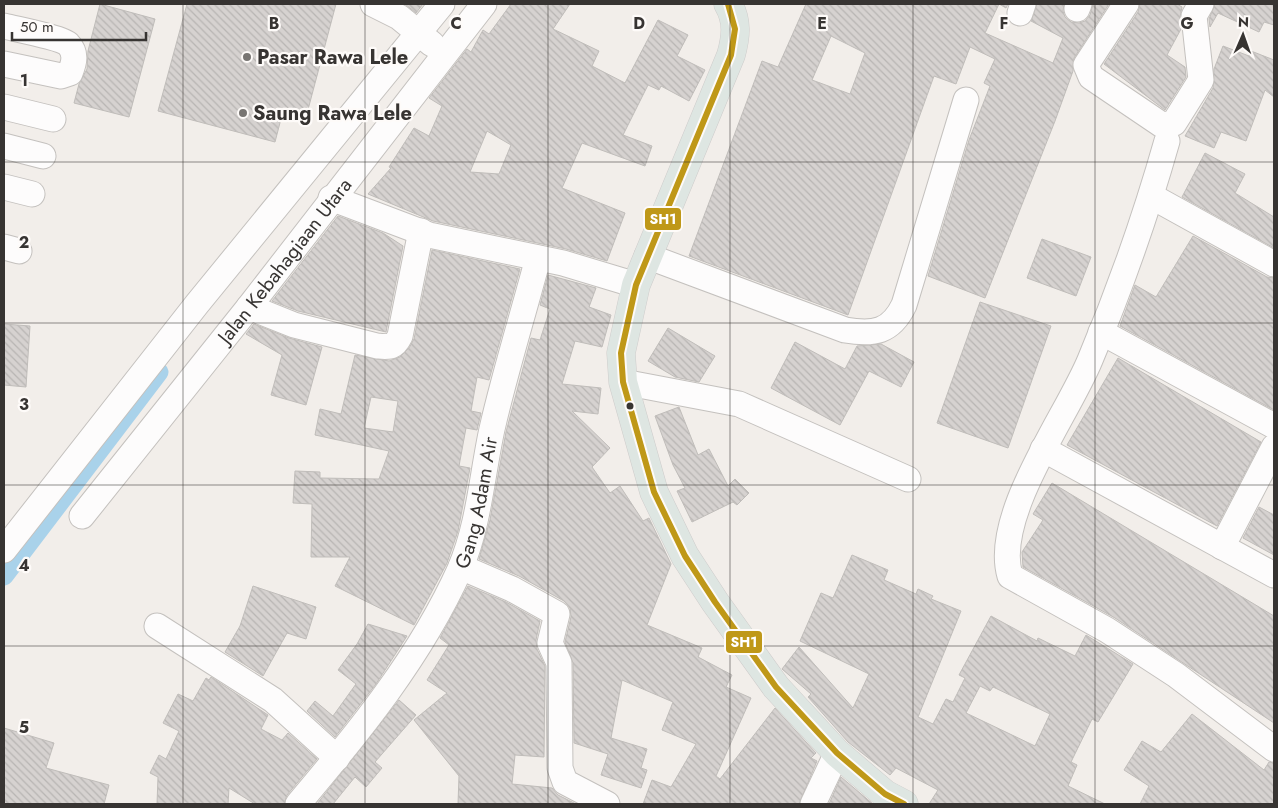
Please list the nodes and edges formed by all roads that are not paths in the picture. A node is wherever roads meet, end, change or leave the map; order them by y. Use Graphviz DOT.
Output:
graph roads {
  1 [pos="373,4"];
  2 [pos="442,4"];
  3 [pos="484,4"];
  4 [pos="728,4"];
  5 [pos="1126,4"];
  6 [pos="1200,4"];
  7 [pos="4,26"];
  8 [pos="421,33"];
  9 [pos="441,53"];
  10 [pos="4,64"];
  11 [pos="966,100"];
  12 [pos="4,107"];
  13 [pos="53,119"];
  14 [pos="1167,141"];
  15 [pos="4,146"];
  16 [pos="44,156"];
  17 [pos="4,187"];
  18 [pos="32,194"];
  19 [pos="1151,196"];
  20 [pos="331,198"];
  21 [pos="421,231"];
  22 [pos="647,256"];
  23 [pos="538,258"];
  24 [pos="1274,264"];
  25 [pos="636,285"];
  26 [pos="249,307"];
  27 [pos="1101,332"];
  28 [pos="623,382"];
  29 [pos="1274,426"];
  30 [pos="1274,448"];
  31 [pos="1043,449"];
  32 [pos="908,479"];
  33 [pos="82,516"];
  34 [pos="1222,547"];
  35 [pos="4,550"];
  36 [pos="461,567"];
  37 [pos="1274,575"];
  38 [pos="157,626"];
  39 [pos="1274,749"];
  40 [pos="837,753"];
  41 [pos="337,758"];
  42 [pos="890,801"];
  43 [pos="298,804"];
  44 [pos="607,804"];
  45 [pos="813,804"];
  1 -- 8 [label="street"];
  2 -- 8 [label="street"];
  3 -- 9 [label="street, Jalan Kebahagiaan Utara"];
  4 -- 22 [label="main road"];
  5 -- 6 [label="street"];
  7 -- 10 [label="street"];
  8 -- 9 [label="street"];
  8 -- 35 [label="street"];
  9 -- 20 [label="street, Jalan Kebahagiaan Utara"];
  11 -- 22 [label="street"];
  12 -- 13 [label="street"];
  14 -- 19 [label="street"];
  15 -- 16 [label="street"];
  17 -- 18 [label="street"];
  19 -- 24 [label="street"];
  19 -- 27 [label="street"];
  20 -- 21 [label="street"];
  20 -- 26 [label="street, Jalan Kebahagiaan Utara"];
  21 -- 23 [label="street"];
  21 -- 26 [label="street"];
  22 -- 25 [label="main road"];
  23 -- 25 [label="street"];
  23 -- 36 [label="street, Gang Adam Air"];
  25 -- 28 [label="main road"];
  26 -- 33 [label="street, Jalan Kebahagiaan Utara"];
  27 -- 29 [label="street"];
  27 -- 31 [label="street"];
  28 -- 32 [label="street"];
  28 -- 40 [label="main road"];
  30 -- 34 [label="street"];
  31 -- 34 [label="street"];
  31 -- 39 [label="street"];
  34 -- 37 [label="street"];
  36 -- 41 [label="street, Gang Adam Air"];
  36 -- 44 [label="street"];
  38 -- 41 [label="street"];
  40 -- 42 [label="main road"];
  40 -- 45 [label="street"];
  41 -- 43 [label="street, Gang Adam Air"];
}
